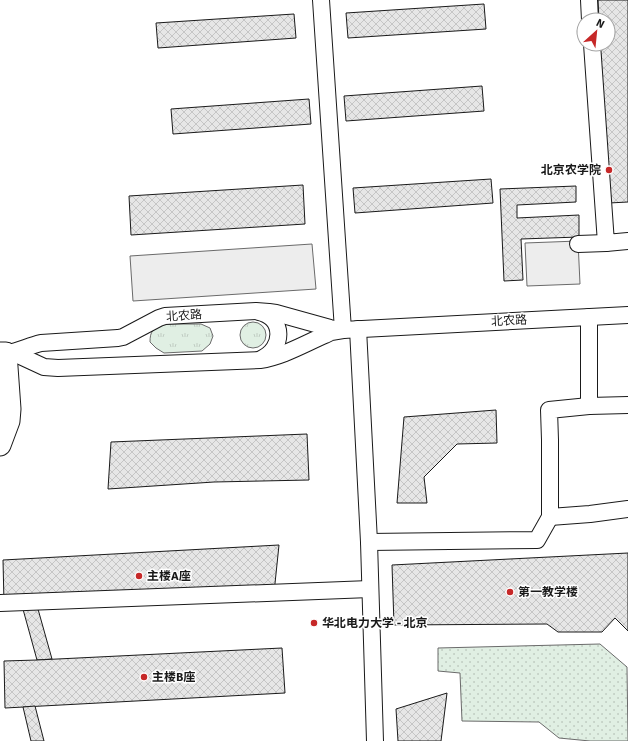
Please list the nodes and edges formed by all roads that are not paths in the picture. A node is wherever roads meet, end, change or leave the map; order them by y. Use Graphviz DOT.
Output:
graph roads {
  1 [pos="321,0"];
  2 [pos="589,0"];
  3 [pos="590,12"];
  4 [pos="593,52"];
  5 [pos="628,241"];
  6 [pos="606,243"];
  7 [pos="578,244"];
  8 [pos="256,311"];
  9 [pos="628,315"];
  10 [pos="589,317"];
  11 [pos="358,329"];
  12 [pos="343,330"];
  13 [pos="3,353"];
  14 [pos="260,360"];
  15 [pos="628,405"];
  16 [pos="589,406"];
  17 [pos="0,445"];
  18 [pos="628,509"];
  19 [pos="550,517"];
  20 [pos="369,542"];
  21 [pos="370,589"];
  22 [pos="0,603"];
  23 [pos="375,741"];
  1 -- 12 [label="street"];
  2 -- 3 [label="street"];
  4 -- 6 [label="street"];
  5 -- 6 [label="street"];
  6 -- 7 [label="street"];
  8 -- 12 [label="street, 北农路"];
  8 -- 13 [label="street, 北农路"];
  8 -- 14 [label="street"];
  9 -- 10 [label="street, 北农路"];
  10 -- 11 [label="street, 北农路"];
  10 -- 16 [label="street"];
  11 -- 12 [label="street, 北农路"];
  11 -- 20 [label="street"];
  12 -- 14 [label="street, 北农路"];
  13 -- 14 [label="street, 北农路"];
  13 -- 17 [label="main road"];
  15 -- 16 [label="street"];
  16 -- 19 [label="street"];
  18 -- 19 [label="street"];
  19 -- 20 [label="street"];
  20 -- 21 [label="street"];
  21 -- 22 [label="street"];
  21 -- 23 [label="street"];
}
